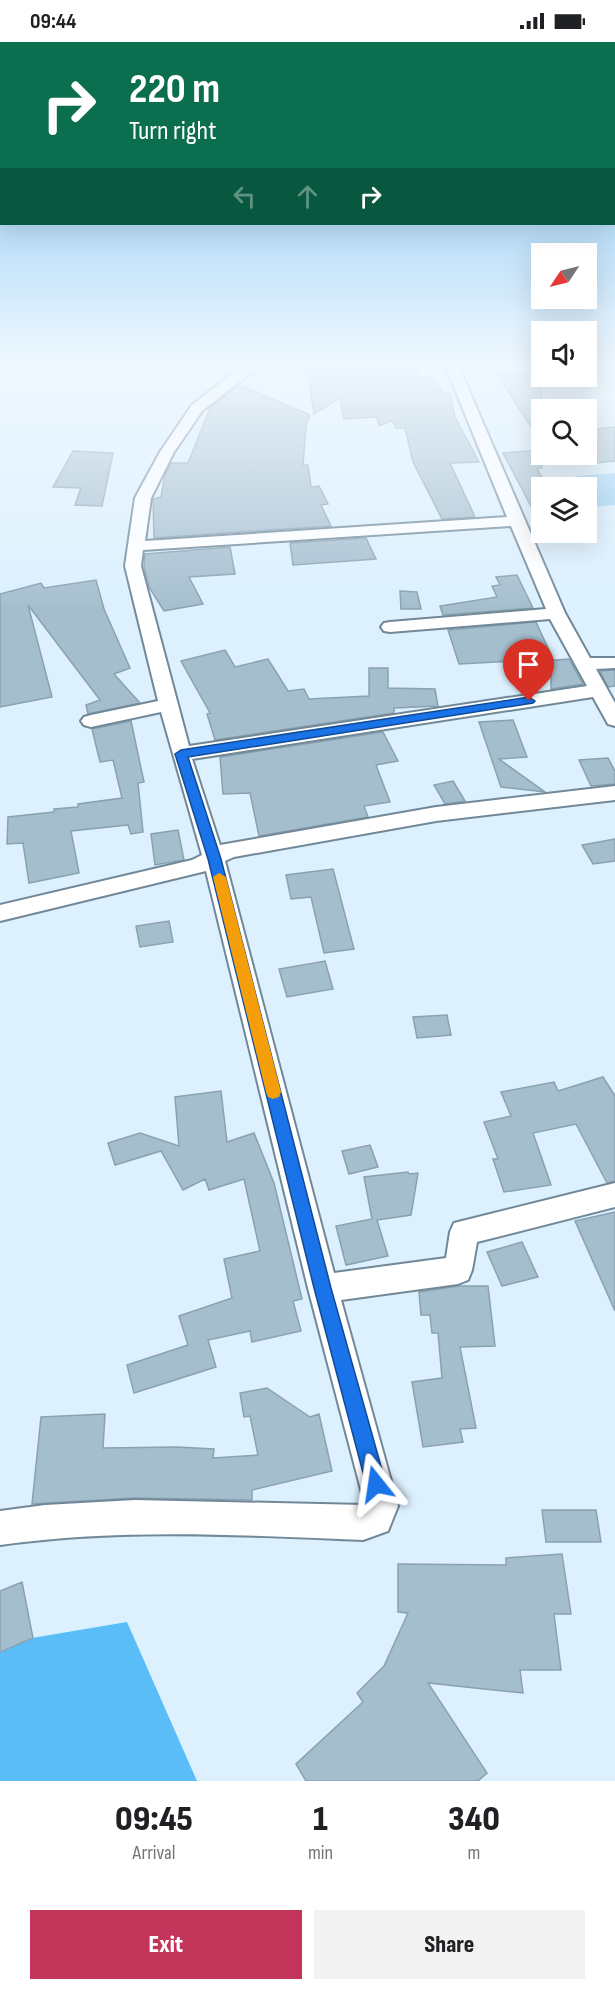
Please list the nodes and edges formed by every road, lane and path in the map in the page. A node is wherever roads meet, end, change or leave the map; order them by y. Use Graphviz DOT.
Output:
graph roads {
  1 [pos="171,446"];
  2 [pos="484,446"];
  3 [pos="515,521"];
  4 [pos="136,546"];
  5 [pos="556,613"];
  6 [pos="390,627"];
  7 [pos="615,663"];
  8 [pos="585,664"];
  9 [pos="599,690"];
  10 [pos="168,705"];
  11 [pos="615,720"];
  12 [pos="92,721"];
  13 [pos="181,754"];
  14 [pos="615,793"];
  15 [pos="214,859"];
  16 [pos="0,913"];
  17 [pos="615,1195"];
  18 [pos="322,1288"];
  19 [pos="0,1528"];
  1 -- 4 [label="street"];
  2 -- 3 [label="street"];
  3 -- 4 [label="street"];
  3 -- 5 [label="street"];
  4 -- 10 [label="street"];
  5 -- 6 [label="street"];
  5 -- 8 [label="street"];
  7 -- 8 [label="street"];
  8 -- 9 [label="street"];
  9 -- 11 [label="street"];
  9 -- 13 [label="street"];
  10 -- 12 [label="street"];
  10 -- 13 [label="street"];
  13 -- 15 [label="street"];
  14 -- 15 [label="street"];
  15 -- 16 [label="street"];
  15 -- 18 [label="street"];
  17 -- 18 [label="street"];
  18 -- 19 [label="street"];
}
